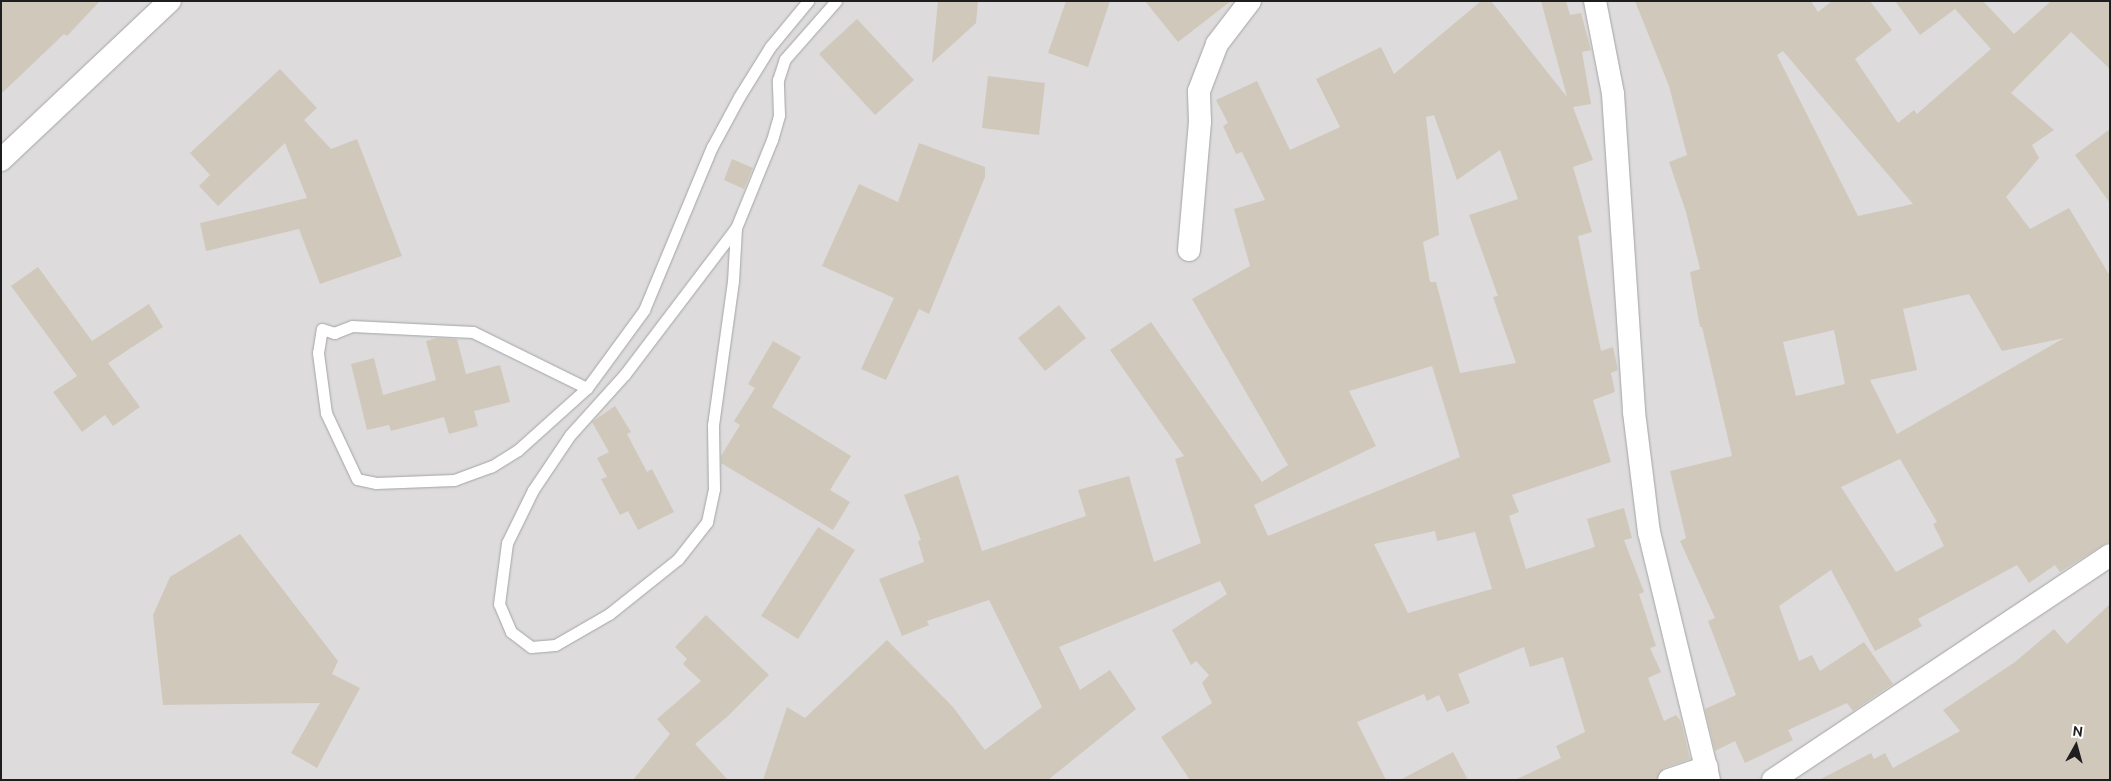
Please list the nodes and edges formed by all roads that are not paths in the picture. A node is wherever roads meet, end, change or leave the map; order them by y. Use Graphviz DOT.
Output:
graph roads {
  1 [pos="170,1"];
  2 [pos="808,1"];
  3 [pos="836,1"];
  4 [pos="1250,1"];
  5 [pos="1595,1"];
  6 [pos="1,160"];
  7 [pos="736,228"];
  8 [pos="1189,250"];
  9 [pos="587,388"];
  10 [pos="2110,555"];
  11 [pos="1708,774"];
  12 [pos="1669,780"];
  13 [pos="1774,780"];
  1 -- 6 [label="street"];
  2 -- 9 [label="lane"];
  3 -- 7 [label="lane"];
  4 -- 8 [label="street"];
  5 -- 11 [label="street"];
  7 -- 7 [label="lane"];
  9 -- 9 [label="lane"];
  10 -- 13 [label="street"];
  11 -- 12 [label="street"];
}
